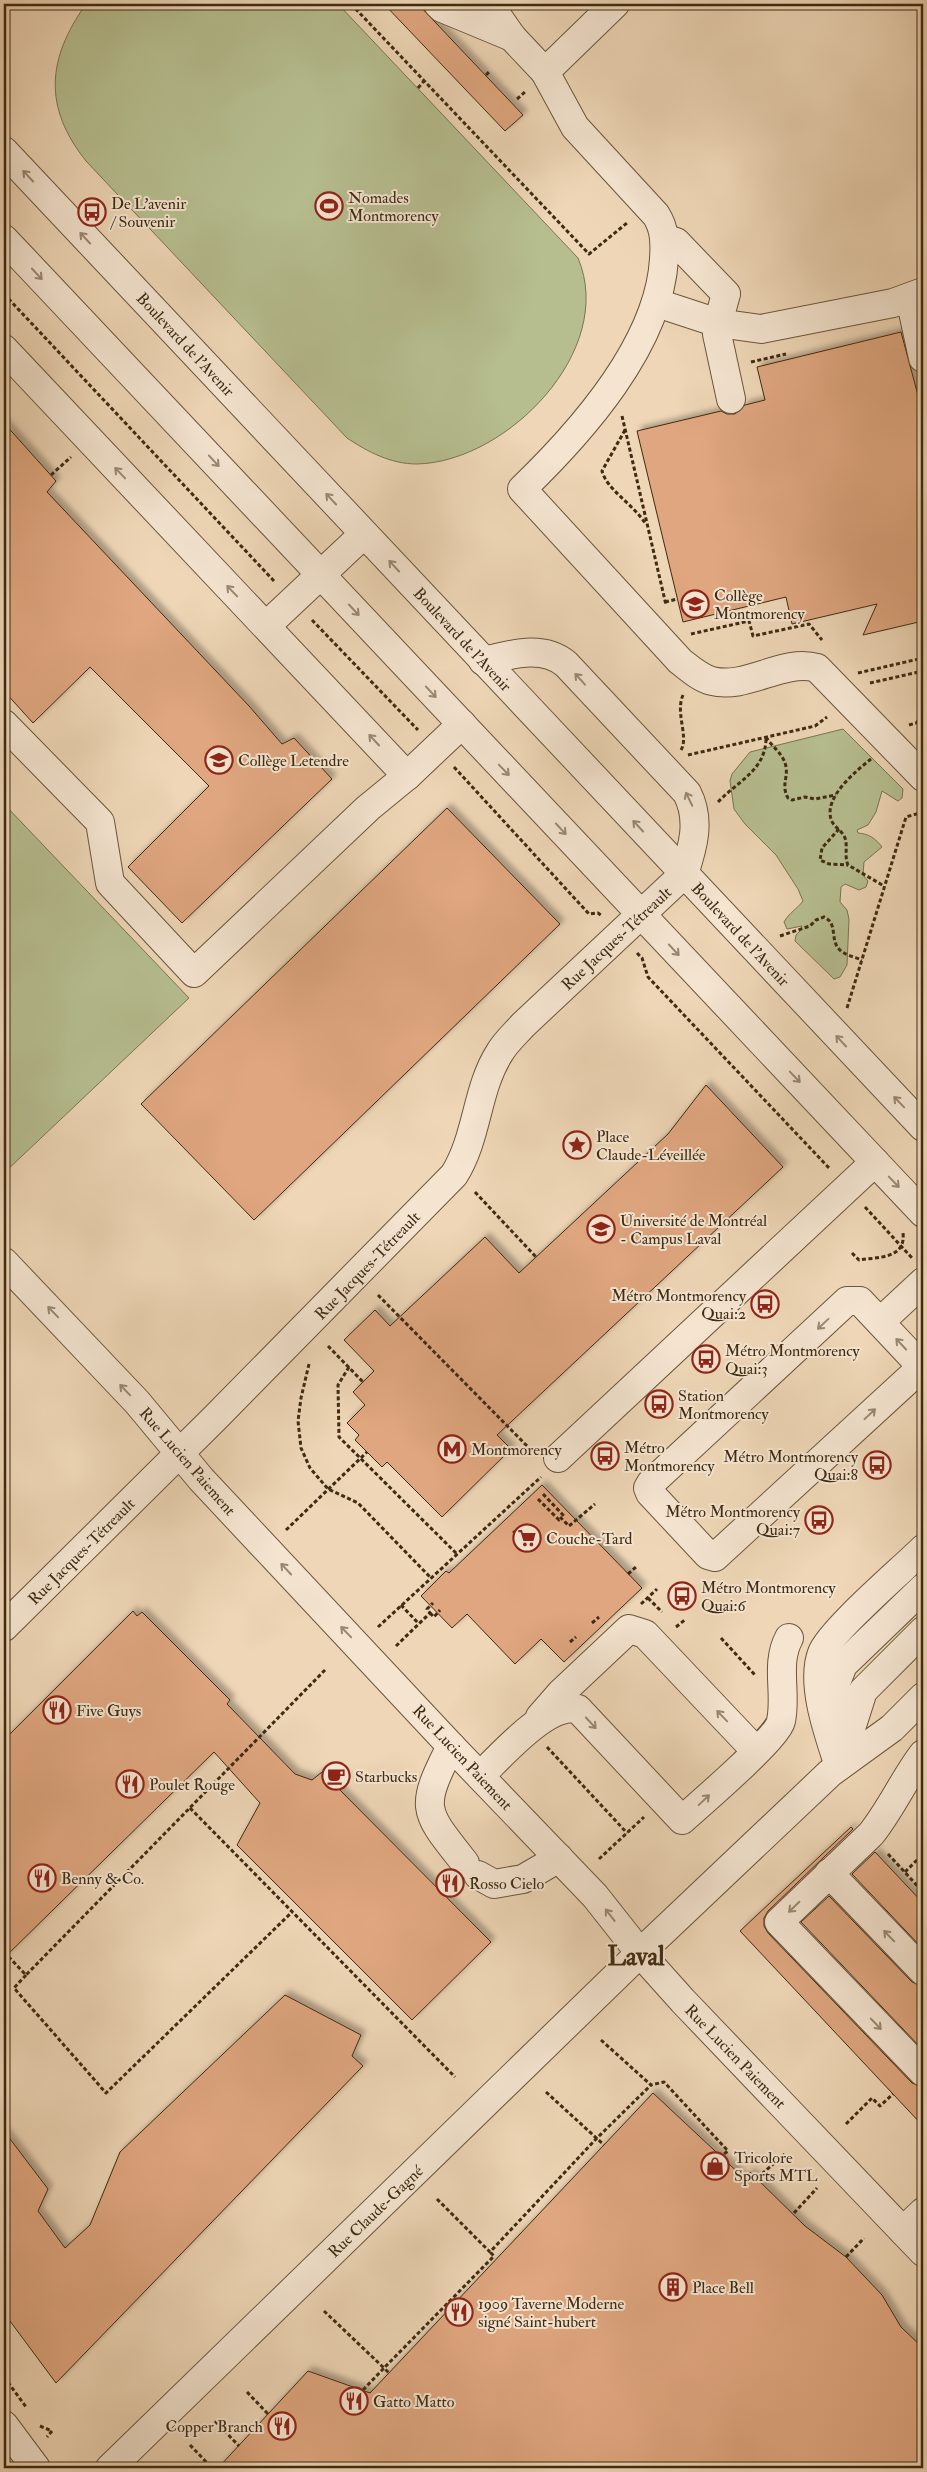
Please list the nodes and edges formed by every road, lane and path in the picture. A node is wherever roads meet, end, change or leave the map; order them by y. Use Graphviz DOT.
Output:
graph roads {
  1 [pos="351,4"];
  2 [pos="438,4"];
  3 [pos="468,4"];
  4 [pos="489,4"];
  5 [pos="615,4"];
  6 [pos="512,37"];
  7 [pos="490,71"];
  8 [pos="545,72"];
  9 [pos="486,75"];
  10 [pos="424,81"];
  11 [pos="418,88"];
  12 [pos="4,151"];
  13 [pos="631,219"];
  14 [pos="4,239"];
  15 [pos="665,239"];
  16 [pos="4,294"];
  17 [pos="916,295"];
  18 [pos="658,303"];
  19 [pos="718,323"];
  20 [pos="4,349"];
  21 [pos="923,358"];
  22 [pos="731,399"];
  23 [pos="620,408"];
  24 [pos="625,429"];
  25 [pos="74,454"];
  26 [pos="51,475"];
  27 [pos="648,527"];
  28 [pos="364,534"];
  29 [pos="320,574"];
  30 [pos="276,583"];
  31 [pos="677,599"];
  32 [pos="665,602"];
  33 [pos="668,611"];
  34 [pos="310,618"];
  35 [pos="266,626"];
  36 [pos="684,636"];
  37 [pos="822,640"];
  38 [pos="923,658"];
  39 [pos="483,661"];
  40 [pos="923,671"];
  41 [pos="854,674"];
  42 [pos="863,685"];
  43 [pos="685,690"];
  44 [pos="923,709"];
  45 [pos="834,712"];
  46 [pos="923,721"];
  47 [pos="917,723"];
  48 [pos="4,724"];
  49 [pos="462,724"];
  50 [pos="902,726"];
  51 [pos="424,736"];
  52 [pos="766,737"];
  53 [pos="686,755"];
  54 [pos="876,755"];
  55 [pos="677,757"];
  56 [pos="449,762"];
  57 [pos="407,776"];
  58 [pos="923,777"];
  59 [pos="836,795"];
  60 [pos="712,808"];
  61 [pos="923,812"];
  62 [pos="839,829"];
  63 [pos="848,865"];
  64 [pos="684,874"];
  65 [pos="884,886"];
  66 [pos="598,913"];
  67 [pos="641,914"];
  68 [pos="777,938"];
  69 [pos="862,960"];
  70 [pos="644,964"];
  71 [pos="846,1012"];
  72 [pos="923,1127"];
  73 [pos="875,1162"];
  74 [pos="836,1176"];
  75 [pos="471,1188"];
  76 [pos="860,1201"];
  77 [pos="923,1213"];
  78 [pos="895,1240"];
  79 [pos="902,1248"];
  80 [pos="852,1253"];
  81 [pos="536,1257"];
  82 [pos="4,1262"];
  83 [pos="923,1282"];
  84 [pos="378,1295"];
  85 [pos="880,1322"];
  86 [pos="328,1346"];
  87 [pos="309,1364"];
  88 [pos="922,1366"];
  89 [pos="349,1367"];
  90 [pos="363,1382"];
  91 [pos="367,1452"];
  92 [pos="179,1454"];
  93 [pos="359,1459"];
  94 [pos="546,1463"];
  95 [pos="328,1489"];
  96 [pos="543,1494"];
  97 [pos="538,1499"];
  98 [pos="594,1504"];
  99 [pos="561,1518"];
  100 [pos="525,1525"];
  101 [pos="286,1530"];
  102 [pos="513,1534"];
  103 [pos="923,1549"];
  104 [pos="457,1554"];
  105 [pos="636,1567"];
  106 [pos="923,1569"];
  107 [pos="628,1574"];
  108 [pos="431,1578"];
  109 [pos="923,1588"];
  110 [pos="658,1589"];
  111 [pos="433,1603"];
  112 [pos="401,1605"];
  113 [pos="440,1610"];
  114 [pos="923,1610"];
  115 [pos="430,1613"];
  116 [pos="599,1617"];
  117 [pos="634,1618"];
  118 [pos="592,1623"];
  119 [pos="419,1624"];
  120 [pos="4,1627"];
  121 [pos="378,1627"];
  122 [pos="923,1631"];
  123 [pos="576,1637"];
  124 [pos="722,1638"];
  125 [pos="790,1638"];
  126 [pos="570,1642"];
  127 [pos="396,1646"];
  128 [pos="923,1656"];
  129 [pos="325,1670"];
  130 [pos="923,1676"];
  131 [pos="758,1679"];
  132 [pos="923,1697"];
  133 [pos="538,1733"];
  134 [pos="451,1746"];
  135 [pos="756,1751"];
  136 [pos="923,1754"];
  137 [pos="839,1766"];
  138 [pos="480,1776"];
  139 [pos="190,1808"];
  140 [pos="650,1811"];
  141 [pos="627,1833"];
  142 [pos="884,1849"];
  143 [pos="559,1858"];
  144 [pos="599,1860"];
  145 [pos="918,1860"];
  146 [pos="905,1872"];
  147 [pos="829,1873"];
  148 [pos="923,1892"];
  149 [pos="292,1912"];
  150 [pos="4,1952"];
  151 [pos="640,1953"];
  152 [pos="923,1971"];
  153 [pos="26,1975"];
  154 [pos="602,2040"];
  155 [pos="923,2072"];
  156 [pos="455,2077"];
  157 [pos="651,2084"];
  158 [pos="546,2092"];
  159 [pos="893,2094"];
  160 [pos="846,2124"];
  161 [pos="596,2139"];
  162 [pos="604,2145"];
  163 [pos="784,2154"];
  164 [pos="721,2156"];
  165 [pos="758,2178"];
  166 [pos="817,2188"];
  167 [pos="437,2199"];
  168 [pos="923,2212"];
  169 [pos="794,2213"];
  170 [pos="903,2231"];
  171 [pos="864,2238"];
  172 [pos="490,2252"];
  173 [pos="923,2252"];
  174 [pos="846,2257"];
  175 [pos="447,2304"];
  176 [pos="452,2307"];
  177 [pos="324,2311"];
  178 [pos="384,2368"];
  179 [pos="389,2373"];
  180 [pos="362,2390"];
  181 [pos="247,2392"];
  182 [pos="268,2414"];
  183 [pos="215,2421"];
  184 [pos="4,2425"];
  185 [pos="190,2445"];
  186 [pos="239,2446"];
  187 [pos="36,2468"];
  188 [pos="110,2468"];
  189 [pos="212,2468"];
  1 -- 10 [label="path"];
  2 -- 6 [label="street"];
  3 -- 6 [label="street"];
  4 -- 6 [label="street"];
  5 -- 8 [label="street"];
  6 -- 8 [label="street"];
  7 -- 9 [label="path"];
  8 -- 15 [label="street"];
  10 -- 11 [label="path"];
  10 -- 13 [label="path"];
  28 -- 12 [label="street, Boulevard de l'Avenir, one-way"];
  14 -- 29 [label="street, one-way"];
  15 -- 18 [label="street"];
  15 -- 19 [label="street"];
  16 -- 30 [label="path"];
  17 -- 19 [label="street"];
  17 -- 21 [label="street"];
  18 -- 19 [label="street"];
  18 -- 58 [label="street"];
  19 -- 22 [label="street"];
  35 -- 20 [label="street, one-way"];
  23 -- 24 [label="path"];
  24 -- 27 [label="path"];
  24 -- 27 [label="path"];
  25 -- 26 [label="path"];
  27 -- 32 [label="path"];
  28 -- 29 [label="street"];
  39 -- 28 [label="street, Boulevard de l'Avenir, one-way"];
  29 -- 35 [label="street"];
  29 -- 49 [label="street, one-way"];
  31 -- 32 [label="path"];
  32 -- 33 [label="path"];
  34 -- 51 [label="path"];
  57 -- 35 [label="street, one-way"];
  36 -- 37 [label="path"];
  38 -- 41 [label="path"];
  64 -- 39 [label="street, Boulevard de l'Avenir, one-way"];
  64 -- 39 [label="street, one-way"];
  40 -- 42 [label="path"];
  43 -- 55 [label="path"];
  44 -- 47 [label="path"];
  45 -- 52 [label="path"];
  46 -- 47 [label="path"];
  47 -- 50 [label="path"];
  48 -- 57 [label="street"];
  49 -- 57 [label="street"];
  49 -- 67 [label="street, one-way"];
  52 -- 53 [label="path"];
  52 -- 59 [label="path"];
  52 -- 60 [label="path"];
  54 -- 59 [label="path"];
  56 -- 66 [label="path"];
  59 -- 62 [label="path"];
  61 -- 65 [label="path"];
  62 -- 63 [label="path"];
  62 -- 63 [label="path"];
  63 -- 65 [label="path"];
  64 -- 67 [label="street, Rue Jacques-Tétreault"];
  72 -- 64 [label="street, Boulevard de l'Avenir, one-way"];
  65 -- 69 [label="path"];
  67 -- 73 [label="street, one-way"];
  67 -- 92 [label="street, Rue Jacques-Tétreault"];
  68 -- 69 [label="path"];
  69 -- 71 [label="path"];
  70 -- 74 [label="path"];
  73 -- 77 [label="street, one-way"];
  73 -- 94 [label="street"];
  75 -- 81 [label="path"];
  76 -- 78 [label="path"];
  78 -- 79 [label="path"];
  78 -- 79 [label="path"];
  79 -- 80 [label="path"];
  92 -- 82 [label="street, Rue Lucien Paiement, one-way"];
  83 -- 85 [label="street"];
  84 -- 94 [label="path"];
  88 -- 85 [label="street, one-way"];
  85 -- 88 [label="street, one-way"];
  86 -- 89 [label="path"];
  87 -- 95 [label="path"];
  89 -- 90 [label="path"];
  89 -- 93 [label="path"];
  91 -- 93 [label="path"];
  92 -- 120 [label="street, Rue Jacques-Tétreault"];
  134 -- 92 [label="street, Rue Lucien Paiement, one-way"];
  93 -- 95 [label="path"];
  93 -- 104 [label="path"];
  94 -- 104 [label="path"];
  95 -- 101 [label="path"];
  95 -- 108 [label="path"];
  96 -- 99 [label="path"];
  97 -- 99 [label="path"];
  98 -- 99 [label="path"];
  100 -- 102 [label="path"];
  103 -- 137 [label="street"];
  104 -- 108 [label="path"];
  105 -- 107 [label="path"];
  106 -- 137 [label="street"];
  108 -- 112 [label="path"];
  109 -- 137 [label="street"];
  110 -- 117 [label="path"];
  111 -- 115 [label="path"];
  112 -- 119 [label="path"];
  112 -- 121 [label="path"];
  113 -- 115 [label="path"];
  114 -- 137 [label="street"];
  115 -- 119 [label="path"];
  116 -- 118 [label="path"];
  117 -- 133 [label="street"];
  135 -- 117 [label="street, one-way"];
  119 -- 127 [label="path"];
  122 -- 137 [label="street"];
  123 -- 126 [label="path"];
  124 -- 131 [label="path"];
  125 -- 135 [label="street"];
  128 -- 137 [label="street"];
  129 -- 139 [label="path"];
  130 -- 137 [label="street"];
  132 -- 137 [label="street"];
  133 -- 135 [label="street, one-way"];
  133 -- 138 [label="street"];
  133 -- 141 [label="path"];
  134 -- 138 [label="street, Rue Lucien Paiement"];
  134 -- 143 [label="street"];
  136 -- 147 [label="street"];
  137 -- 151 [label="street, Rue Claude-Gagné"];
  138 -- 143 [label="street, Rue Lucien Paiement"];
  139 -- 149 [label="path"];
  139 -- 153 [label="path"];
  140 -- 141 [label="path"];
  141 -- 144 [label="path"];
  142 -- 146 [label="path"];
  151 -- 143 [label="street, Rue Lucien Paiement, one-way"];
  145 -- 146 [label="path"];
  146 -- 148 [label="path"];
  152 -- 147 [label="street, one-way"];
  147 -- 155 [label="street, one-way"];
  149 -- 153 [label="path"];
  149 -- 156 [label="path"];
  150 -- 153 [label="path"];
  151 -- 170 [label="street, Rue Lucien Paiement"];
  151 -- 188 [label="street, Rue Claude-Gagné"];
  154 -- 157 [label="path"];
  157 -- 161 [label="path"];
  157 -- 164 [label="path"];
  158 -- 161 [label="path"];
  159 -- 160 [label="path"];
  161 -- 162 [label="path"];
  161 -- 172 [label="path"];
  163 -- 165 [label="path"];
  166 -- 169 [label="path"];
  167 -- 172 [label="path"];
  168 -- 170 [label="street"];
  170 -- 173 [label="street, Rue Lucien Paiement"];
  171 -- 174 [label="path"];
  172 -- 175 [label="path"];
  175 -- 176 [label="path"];
  175 -- 178 [label="path"];
  177 -- 178 [label="path"];
  178 -- 179 [label="path"];
  178 -- 180 [label="path"];
  181 -- 182 [label="path"];
  183 -- 186 [label="path"];
  184 -- 187 [label="street"];
  185 -- 189 [label="path"];
}
